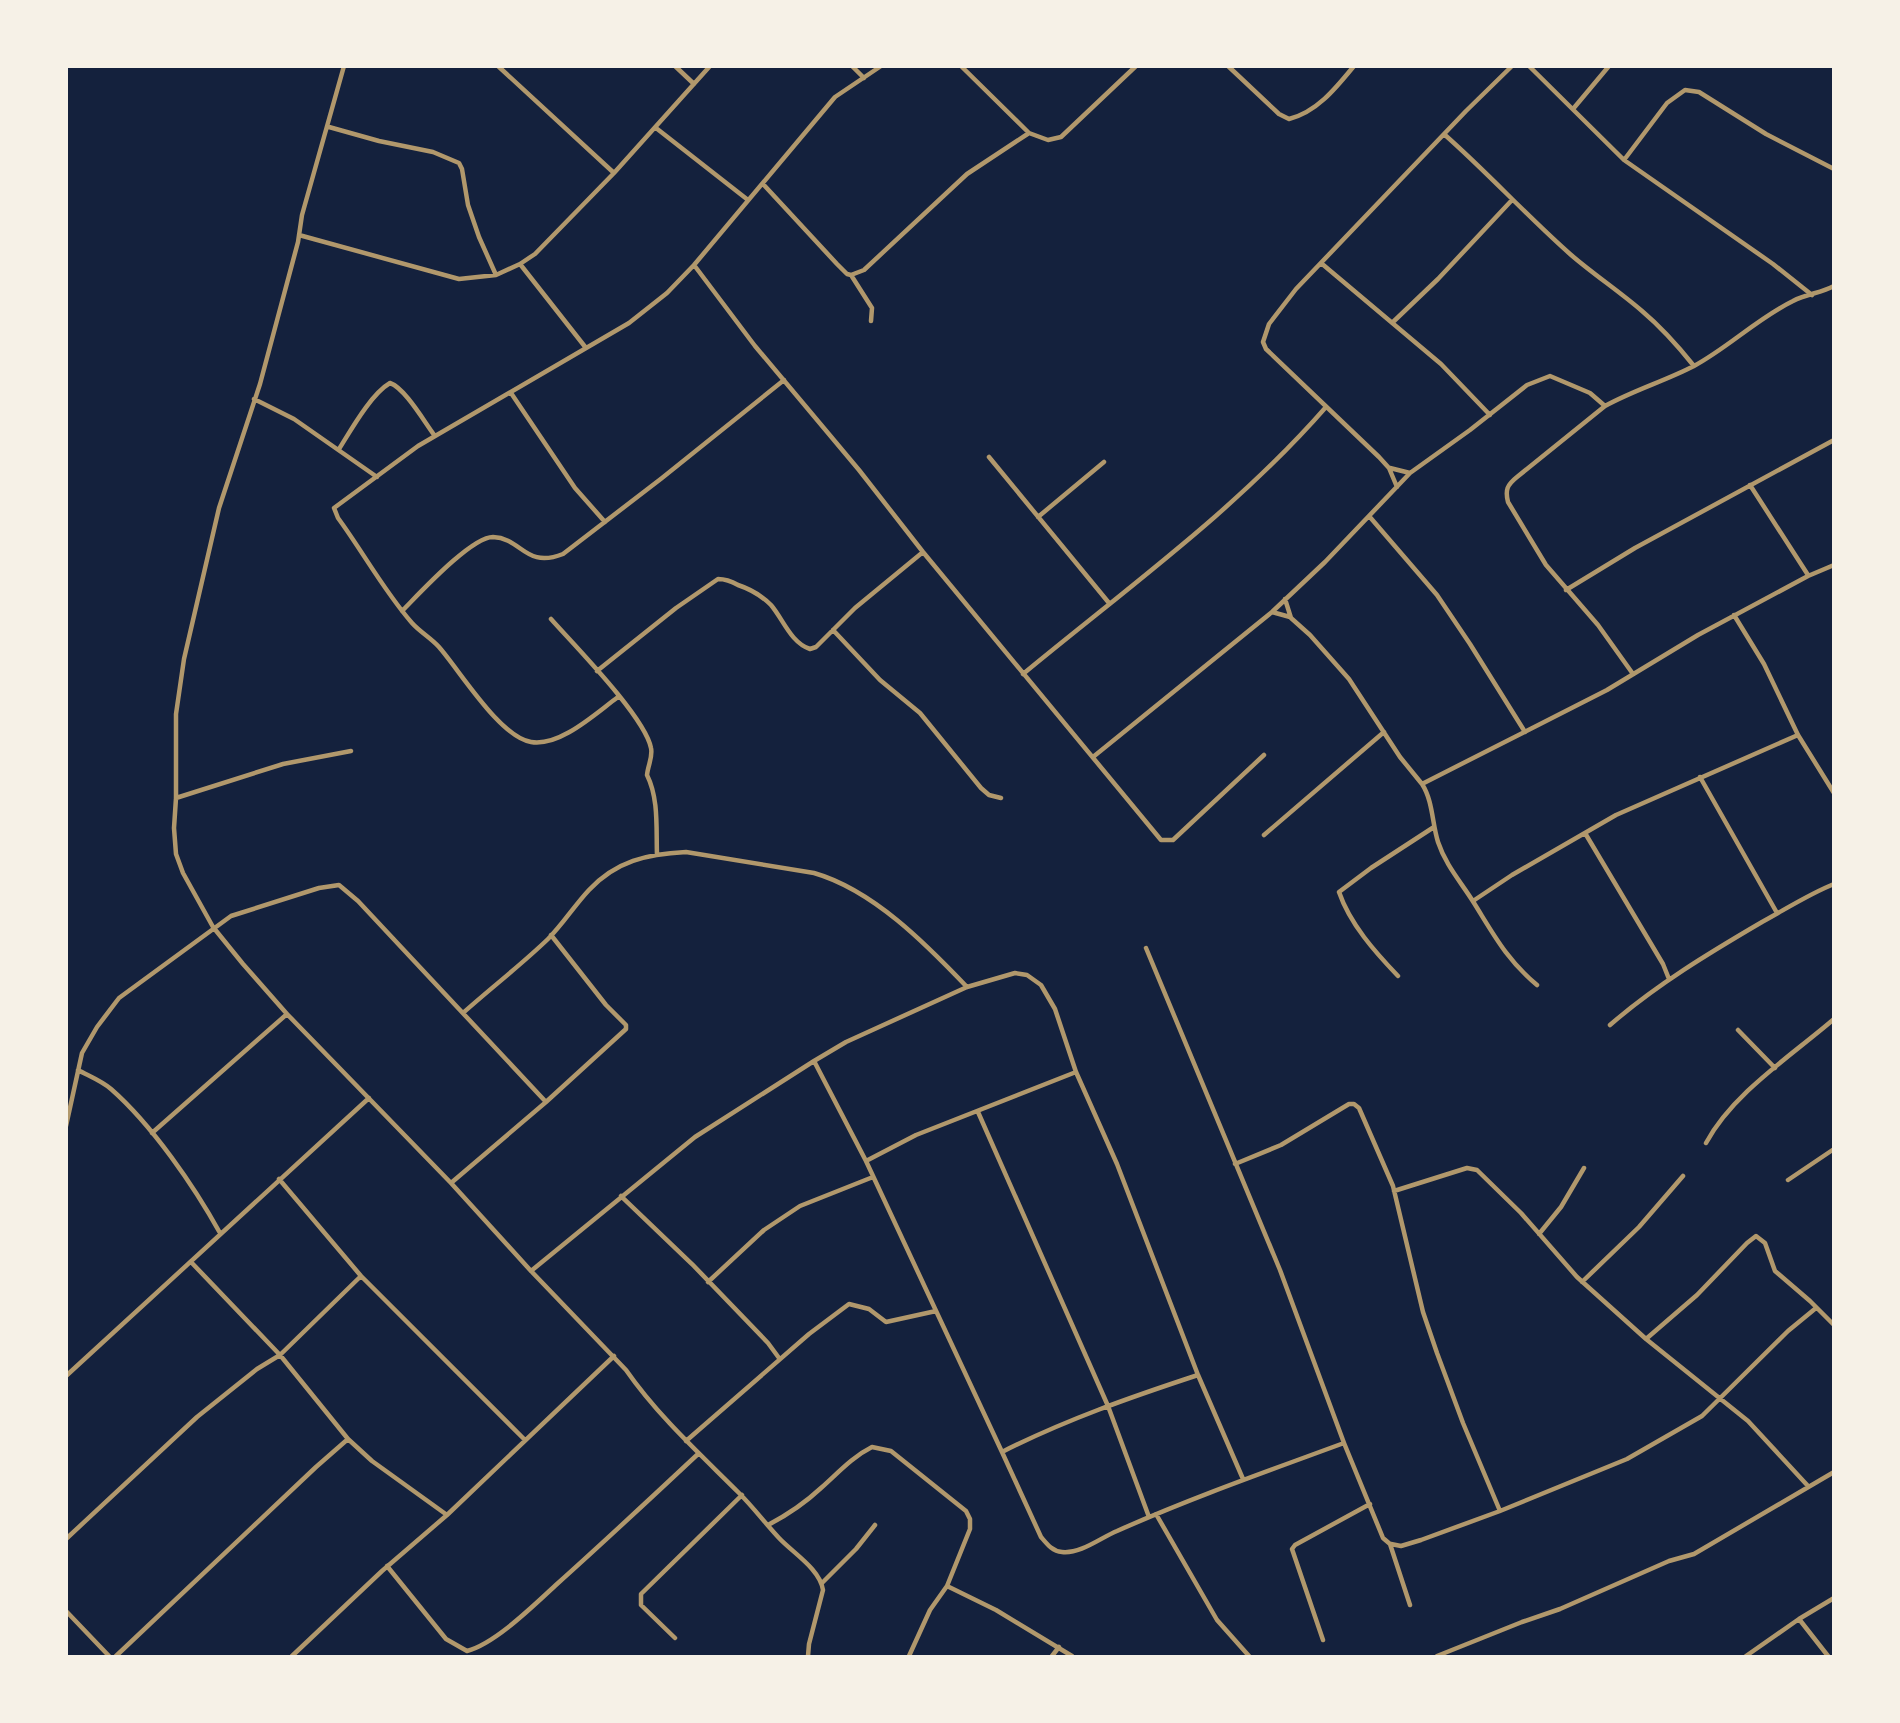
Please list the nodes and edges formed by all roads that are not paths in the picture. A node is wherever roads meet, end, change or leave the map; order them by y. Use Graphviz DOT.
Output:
graph roads {
  1 [pos="344,66"];
  2 [pos="498,66"];
  3 [pos="674,66"];
  4 [pos="710,66"];
  5 [pos="852,66"];
  6 [pos="881,66"];
  7 [pos="961,66"];
  8 [pos="1136,66"];
  9 [pos="1228,66"];
  10 [pos="1354,66"];
  11 [pos="1512,66"];
  12 [pos="1529,66"];
  13 [pos="1609,66"];
  14 [pos="864,78"];
  15 [pos="694,84"];
  16 [pos="1573,109"];
  17 [pos="329,127"];
  18 [pos="656,128"];
  19 [pos="1029,133"];
  20 [pos="1445,135"];
  21 [pos="1624,160"];
  22 [pos="1833,169"];
  23 [pos="614,173"];
  24 [pos="763,184"];
  25 [pos="748,200"];
  26 [pos="1512,200"];
  27 [pos="299,235"];
  28 [pos="1321,263"];
  29 [pos="520,264"];
  30 [pos="694,265"];
  31 [pos="496,275"];
  32 [pos="851,275"];
  33 [pos="1833,286"];
  34 [pos="1812,295"];
  35 [pos="871,321"];
  36 [pos="1393,322"];
  37 [pos="586,348"];
  38 [pos="1693,366"];
  39 [pos="784,380"];
  40 [pos="511,393"];
  41 [pos="254,398"];
  42 [pos="1605,406"];
  43 [pos="1326,407"];
  44 [pos="1490,415"];
  45 [pos="435,436"];
  46 [pos="1833,440"];
  47 [pos="339,449"];
  48 [pos="989,457"];
  49 [pos="1104,462"];
  50 [pos="1389,468"];
  51 [pos="1410,473"];
  52 [pos="377,477"];
  53 [pos="1750,485"];
  54 [pos="1397,487"];
  55 [pos="1369,516"];
  56 [pos="1038,517"];
  57 [pos="605,522"];
  58 [pos="923,552"];
  59 [pos="1833,565"];
  60 [pos="1808,576"];
  61 [pos="1566,590"];
  62 [pos="1285,599"];
  63 [pos="1109,603"];
  64 [pos="402,611"];
  65 [pos="1272,612"];
  66 [pos="1734,615"];
  67 [pos="1291,618"];
  68 [pos="551,619"];
  69 [pos="834,630"];
  70 [pos="597,671"];
  71 [pos="1023,674"];
  72 [pos="1633,674"];
  73 [pos="618,696"];
  74 [pos="1384,732"];
  75 [pos="1525,732"];
  76 [pos="1798,735"];
  77 [pos="351,751"];
  78 [pos="1264,755"];
  79 [pos="1093,757"];
  80 [pos="1700,777"];
  81 [pos="1422,784"];
  82 [pos="1833,793"];
  83 [pos="177,798"];
  84 [pos="1001,798"];
  85 [pos="1434,827"];
  86 [pos="1585,833"];
  87 [pos="1264,835"];
  88 [pos="657,855"];
  89 [pos="1833,884"];
  90 [pos="1473,901"];
  91 [pos="1777,913"];
  92 [pos="213,927"];
  93 [pos="551,935"];
  94 [pos="1146,948"];
  95 [pos="1398,976"];
  96 [pos="1669,979"];
  97 [pos="1537,985"];
  98 [pos="967,988"];
  99 [pos="463,1013"];
  100 [pos="287,1014"];
  101 [pos="1833,1019"];
  102 [pos="1610,1025"];
  103 [pos="1738,1030"];
  104 [pos="814,1060"];
  105 [pos="1775,1068"];
  106 [pos="78,1070"];
  107 [pos="1076,1072"];
  108 [pos="369,1098"];
  109 [pos="546,1102"];
  110 [pos="978,1112"];
  111 [pos="66,1126"];
  112 [pos="152,1133"];
  113 [pos="1706,1143"];
  114 [pos="1833,1149"];
  115 [pos="866,1161"];
  116 [pos="1235,1164"];
  117 [pos="1584,1168"];
  118 [pos="1683,1176"];
  119 [pos="873,1177"];
  120 [pos="279,1179"];
  121 [pos="1788,1180"];
  122 [pos="451,1183"];
  123 [pos="1394,1192"];
  124 [pos="621,1196"];
  125 [pos="220,1234"];
  126 [pos="1539,1234"];
  127 [pos="191,1262"];
  128 [pos="531,1271"];
  129 [pos="361,1276"];
  130 [pos="708,1282"];
  131 [pos="1582,1282"];
  132 [pos="1816,1308"];
  133 [pos="936,1311"];
  134 [pos="1833,1325"];
  135 [pos="1646,1339"];
  136 [pos="280,1355"];
  137 [pos="614,1356"];
  138 [pos="779,1358"];
  139 [pos="1198,1375"];
  140 [pos="66,1376"];
  141 [pos="1720,1398"];
  142 [pos="1108,1406"];
  143 [pos="348,1439"];
  144 [pos="525,1440"];
  145 [pos="686,1441"];
  146 [pos="1344,1443"];
  147 [pos="1002,1452"];
  148 [pos="698,1454"];
  149 [pos="1833,1472"];
  150 [pos="1243,1479"];
  151 [pos="1808,1486"];
  152 [pos="741,1495"];
  153 [pos="1370,1504"];
  154 [pos="1500,1511"];
  155 [pos="1156,1514"];
  156 [pos="447,1515"];
  157 [pos="1149,1517"];
  158 [pos="768,1525"];
  159 [pos="875,1525"];
  160 [pos="66,1539"];
  161 [pos="1390,1544"];
  162 [pos="387,1566"];
  163 [pos="822,1583"];
  164 [pos="947,1586"];
  165 [pos="1833,1598"];
  166 [pos="1410,1605"];
  167 [pos="66,1611"];
  168 [pos="1799,1619"];
  169 [pos="675,1638"];
  170 [pos="1323,1640"];
  171 [pos="1059,1647"];
  172 [pos="1437,1656"];
  173 [pos="109,1657"];
  174 [pos="116,1657"];
  175 [pos="292,1657"];
  176 [pos="808,1657"];
  177 [pos="909,1657"];
  178 [pos="1052,1657"];
  179 [pos="1072,1657"];
  180 [pos="1249,1657"];
  181 [pos="1746,1657"];
  182 [pos="1828,1657"];
  1 -- 17 [label="street"];
  2 -- 23 [label="street"];
  3 -- 15 [label="street"];
  4 -- 15 [label="street"];
  5 -- 14 [label="street"];
  6 -- 14 [label="street"];
  7 -- 19 [label="street"];
  8 -- 19 [label="street"];
  9 -- 10 [label="street"];
  11 -- 20 [label="street"];
  12 -- 16 [label="street"];
  13 -- 16 [label="street"];
  14 -- 24 [label="street"];
  15 -- 18 [label="street"];
  16 -- 21 [label="street"];
  17 -- 27 [label="street"];
  17 -- 31 [label="street"];
  18 -- 23 [label="street"];
  18 -- 25 [label="street"];
  19 -- 32 [label="street"];
  20 -- 26 [label="street"];
  20 -- 28 [label="street"];
  21 -- 22 [label="street"];
  21 -- 34 [label="street"];
  23 -- 29 [label="street"];
  24 -- 25 [label="street"];
  24 -- 32 [label="street"];
  25 -- 30 [label="street"];
  26 -- 36 [label="street"];
  26 -- 38 [label="street"];
  27 -- 31 [label="street"];
  27 -- 41 [label="street"];
  28 -- 36 [label="street"];
  28 -- 43 [label="street"];
  29 -- 31 [label="street"];
  29 -- 37 [label="street"];
  30 -- 37 [label="street"];
  30 -- 39 [label="street"];
  32 -- 35 [label="street"];
  33 -- 34 [label="street"];
  34 -- 38 [label="street"];
  36 -- 44 [label="street"];
  37 -- 40 [label="street"];
  38 -- 42 [label="street"];
  39 -- 57 [label="street"];
  39 -- 58 [label="street"];
  40 -- 45 [label="street"];
  40 -- 57 [label="street"];
  41 -- 47 [label="street"];
  41 -- 83 [label="street"];
  42 -- 44 [label="street"];
  42 -- 61 [label="street"];
  43 -- 50 [label="street"];
  43 -- 63 [label="street"];
  44 -- 51 [label="street"];
  45 -- 47 [label="street"];
  45 -- 52 [label="street"];
  46 -- 53 [label="street"];
  47 -- 52 [label="street"];
  48 -- 56 [label="street"];
  49 -- 56 [label="street"];
  50 -- 51 [label="street"];
  50 -- 54 [label="street"];
  51 -- 54 [label="street"];
  52 -- 64 [label="street"];
  53 -- 60 [label="street"];
  53 -- 61 [label="street"];
  54 -- 55 [label="street"];
  55 -- 62 [label="street"];
  55 -- 75 [label="street"];
  56 -- 63 [label="street"];
  57 -- 64 [label="street"];
  58 -- 69 [label="street"];
  58 -- 71 [label="street"];
  59 -- 60 [label="street"];
  60 -- 66 [label="street"];
  61 -- 72 [label="street"];
  62 -- 65 [label="street"];
  62 -- 67 [label="street"];
  63 -- 71 [label="street"];
  64 -- 73 [label="street"];
  65 -- 67 [label="street"];
  65 -- 79 [label="street"];
  66 -- 72 [label="street"];
  66 -- 76 [label="street"];
  67 -- 74 [label="street"];
  68 -- 70 [label="street"];
  69 -- 70 [label="street"];
  69 -- 84 [label="street"];
  70 -- 73 [label="street"];
  71 -- 79 [label="street"];
  72 -- 75 [label="street"];
  73 -- 88 [label="street"];
  74 -- 81 [label="street"];
  74 -- 87 [label="street"];
  75 -- 81 [label="street"];
  76 -- 80 [label="street"];
  76 -- 82 [label="street"];
  77 -- 83 [label="street"];
  78 -- 79 [label="street"];
  80 -- 86 [label="street"];
  80 -- 91 [label="street"];
  81 -- 85 [label="street"];
  83 -- 92 [label="street"];
  85 -- 90 [label="street"];
  85 -- 95 [label="street"];
  86 -- 90 [label="street"];
  86 -- 96 [label="street"];
  88 -- 93 [label="street"];
  88 -- 98 [label="street"];
  89 -- 91 [label="street"];
  90 -- 97 [label="street"];
  91 -- 96 [label="street"];
  92 -- 99 [label="street"];
  92 -- 100 [label="street"];
  92 -- 106 [label="street"];
  93 -- 99 [label="street"];
  93 -- 109 [label="street"];
  94 -- 116 [label="street"];
  96 -- 102 [label="street"];
  98 -- 104 [label="street"];
  98 -- 107 [label="street"];
  99 -- 109 [label="street"];
  100 -- 108 [label="street"];
  100 -- 112 [label="street"];
  101 -- 105 [label="street"];
  103 -- 105 [label="street"];
  104 -- 115 [label="street"];
  104 -- 124 [label="street"];
  105 -- 113 [label="street"];
  106 -- 111 [label="street"];
  106 -- 112 [label="street"];
  107 -- 110 [label="street"];
  107 -- 139 [label="street"];
  108 -- 120 [label="street"];
  108 -- 122 [label="street"];
  109 -- 122 [label="street"];
  110 -- 115 [label="street"];
  110 -- 142 [label="street"];
  112 -- 125 [label="street"];
  114 -- 121 [label="street"];
  115 -- 119 [label="street"];
  116 -- 123 [label="street"];
  116 -- 146 [label="street"];
  117 -- 126 [label="street"];
  118 -- 131 [label="street"];
  119 -- 130 [label="street"];
  119 -- 133 [label="street"];
  120 -- 125 [label="street"];
  120 -- 129 [label="street"];
  122 -- 128 [label="street"];
  123 -- 126 [label="street"];
  123 -- 154 [label="street"];
  124 -- 128 [label="street"];
  124 -- 130 [label="street"];
  125 -- 127 [label="street"];
  126 -- 131 [label="street"];
  127 -- 136 [label="street"];
  127 -- 140 [label="street"];
  128 -- 137 [label="street"];
  129 -- 136 [label="street"];
  129 -- 144 [label="street"];
  130 -- 138 [label="street"];
  131 -- 135 [label="street"];
  132 -- 134 [label="street"];
  132 -- 135 [label="street"];
  132 -- 141 [label="street"];
  133 -- 138 [label="street"];
  133 -- 147 [label="street"];
  135 -- 141 [label="street"];
  136 -- 143 [label="street"];
  136 -- 160 [label="street"];
  137 -- 144 [label="street"];
  137 -- 145 [label="street"];
  138 -- 145 [label="street"];
  139 -- 142 [label="street"];
  139 -- 150 [label="street"];
  141 -- 151 [label="street"];
  141 -- 154 [label="street"];
  142 -- 147 [label="street"];
  142 -- 157 [label="street"];
  143 -- 156 [label="street"];
  143 -- 174 [label="street"];
  144 -- 156 [label="street"];
  145 -- 148 [label="street"];
  146 -- 150 [label="street"];
  146 -- 153 [label="street"];
  147 -- 157 [label="street"];
  148 -- 152 [label="street"];
  148 -- 162 [label="street"];
  149 -- 151 [label="street"];
  150 -- 155 [label="street"];
  151 -- 172 [label="street"];
  152 -- 158 [label="street"];
  152 -- 169 [label="street"];
  153 -- 161 [label="street"];
  153 -- 170 [label="street"];
  154 -- 161 [label="street"];
  155 -- 157 [label="street"];
  155 -- 180 [label="street"];
  156 -- 162 [label="street"];
  158 -- 163 [label="street"];
  158 -- 164 [label="street"];
  159 -- 163 [label="street"];
  161 -- 166 [label="street"];
  162 -- 175 [label="street"];
  163 -- 176 [label="street"];
  164 -- 171 [label="street"];
  164 -- 177 [label="street"];
  165 -- 168 [label="street"];
  167 -- 173 [label="street"];
  168 -- 181 [label="street"];
  168 -- 182 [label="street"];
  171 -- 178 [label="street"];
  171 -- 179 [label="street"];
}
